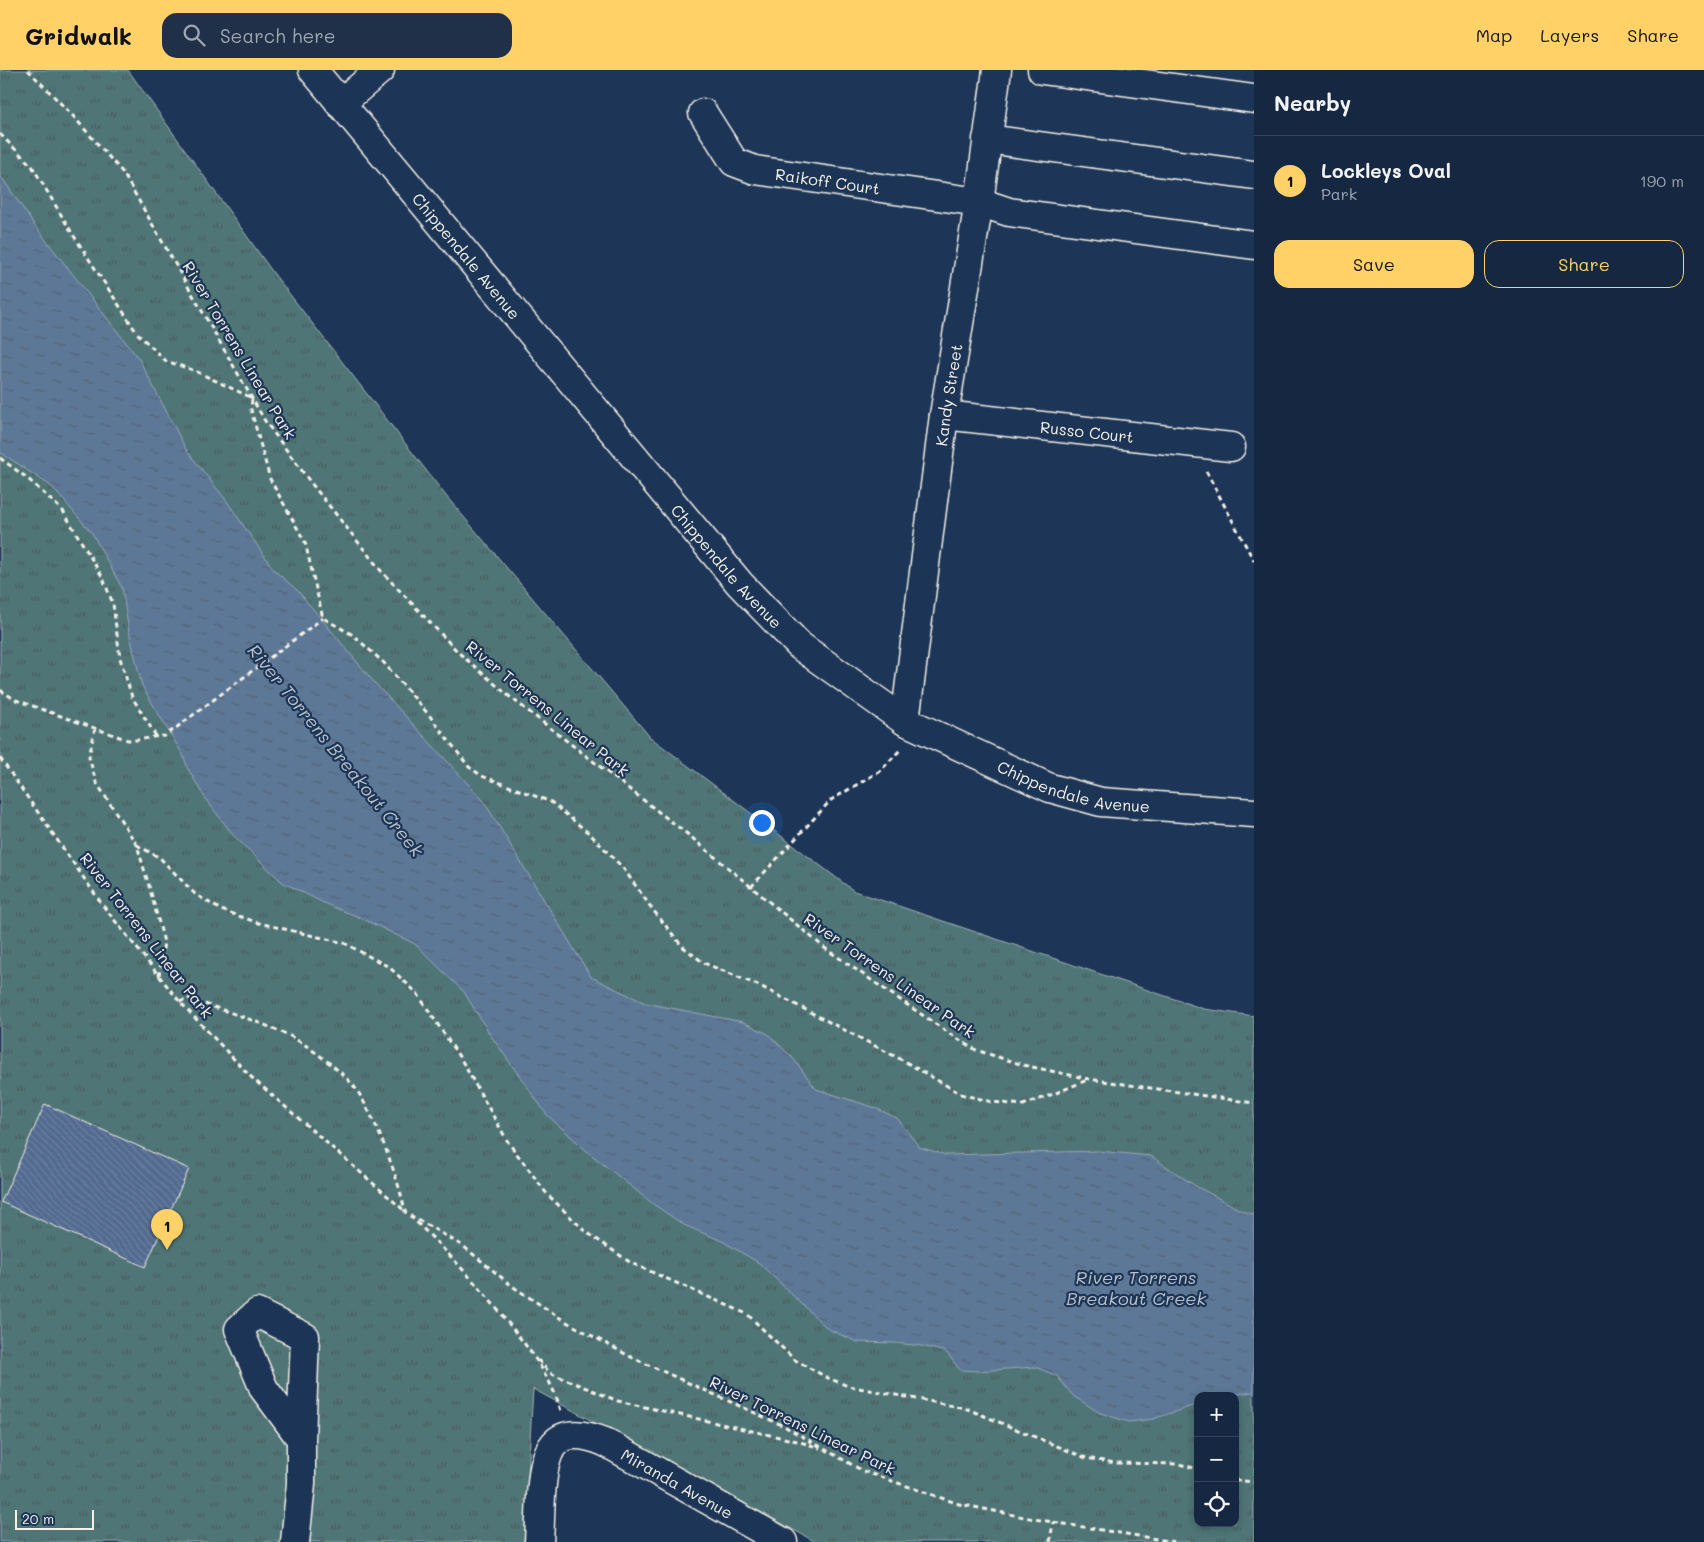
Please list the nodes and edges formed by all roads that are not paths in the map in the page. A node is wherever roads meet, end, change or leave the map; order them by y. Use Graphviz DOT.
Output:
graph roads {
  1 [pos="313,70"];
  2 [pos="380,70"];
  3 [pos="997,70"];
  4 [pos="1042,70"];
  5 [pos="1254,99"];
  6 [pos="340,104"];
  7 [pos="703,113"];
  8 [pos="987,139"];
  9 [pos="1254,175"];
  10 [pos="979,202"];
  11 [pos="1254,245"];
  12 [pos="944,415"];
  13 [pos="1230,447"];
  14 [pos="913,724"];
  15 [pos="1254,813"];
  16 [pos="301,1439"];
  17 [pos="295,1542"];
  18 [pos="539,1542"];
  19 [pos="783,1542"];
  1 -- 6 [label="street, Chippendale Avenue"];
  2 -- 6 [label="street"];
  3 -- 8 [label="street, Kandy Street"];
  4 -- 5 [label="street"];
  6 -- 14 [label="street, Chippendale Avenue"];
  7 -- 10 [label="street, Raikoff Court"];
  8 -- 9 [label="street"];
  8 -- 10 [label="street, Kandy Street"];
  10 -- 11 [label="street, Raikoff Court"];
  10 -- 12 [label="street, Kandy Street"];
  12 -- 13 [label="street, Russo Court"];
  12 -- 14 [label="street, Kandy Street"];
  14 -- 15 [label="street, Chippendale Avenue"];
  16 -- 17 [label="street"];
  18 -- 19 [label="street, Miranda Avenue"];
}
